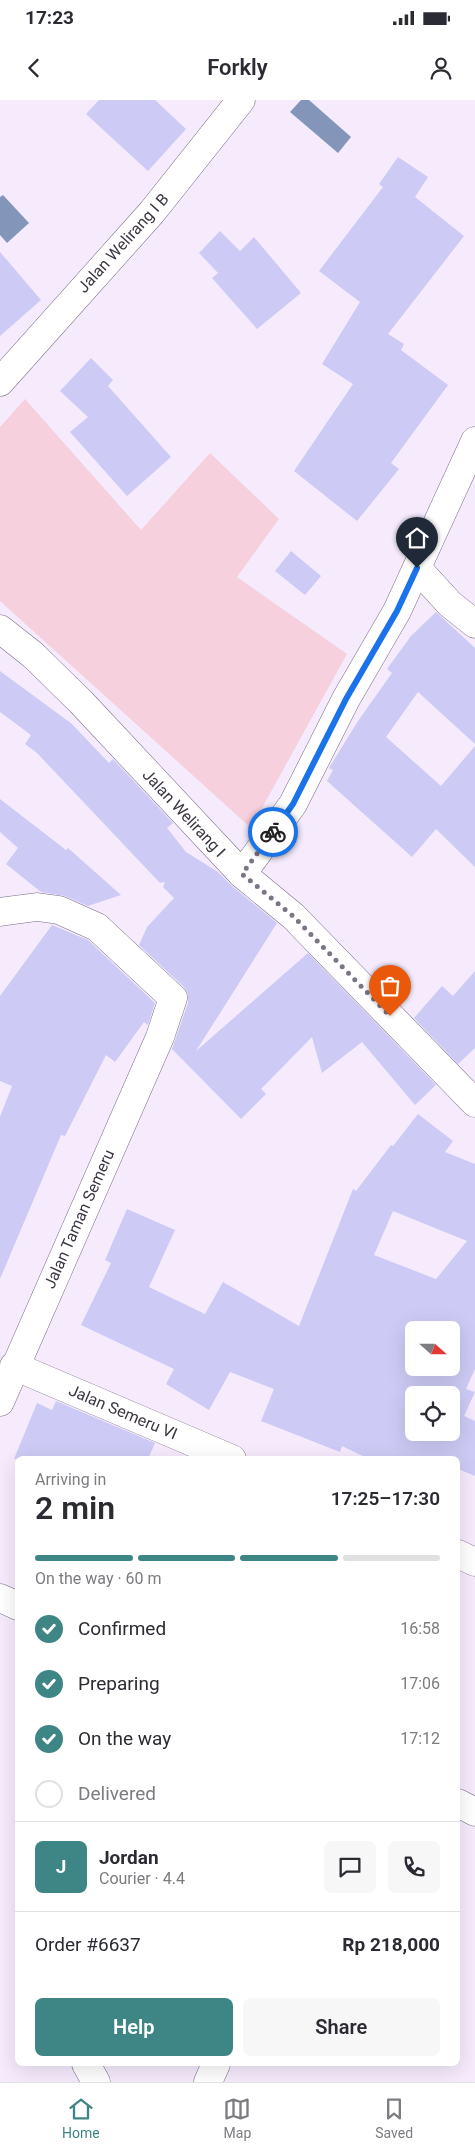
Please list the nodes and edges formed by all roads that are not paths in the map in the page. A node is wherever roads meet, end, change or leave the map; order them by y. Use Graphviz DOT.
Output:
graph roads {
  1 [pos="241,100"];
  2 [pos="0,382"];
  3 [pos="475,441"];
  4 [pos="417,568"];
  5 [pos="475,624"];
  6 [pos="0,629"];
  7 [pos="242,874"];
  8 [pos="0,912"];
  9 [pos="475,1103"];
  10 [pos="14,1366"];
  11 [pos="0,1402"];
  12 [pos="225,1456"];
  13 [pos="460,1555"];
  14 [pos="475,1562"];
  15 [pos="0,1598"];
  16 [pos="15,1605"];
  17 [pos="460,1804"];
  18 [pos="475,1812"];
  19 [pos="87,2066"];
  20 [pos="215,2066"];
  21 [pos="96,2082"];
  22 [pos="208,2082"];
  1 -- 2 [label="street, Jalan Welirang I B"];
  3 -- 4 [label="street"];
  4 -- 5 [label="street"];
  4 -- 7 [label="street"];
  6 -- 7 [label="street, Jalan Welirang I"];
  7 -- 9 [label="street, Jalan Welirang I"];
  8 -- 10 [label="street, Jalan Taman Semeru"];
  10 -- 11 [label="street, Jalan Taman Semeru"];
  10 -- 12 [label="street, Jalan Semeru VI"];
  13 -- 14 [label="street"];
  15 -- 16 [label="street"];
  17 -- 18 [label="street"];
  19 -- 21 [label="street"];
  20 -- 22 [label="street"];
}
